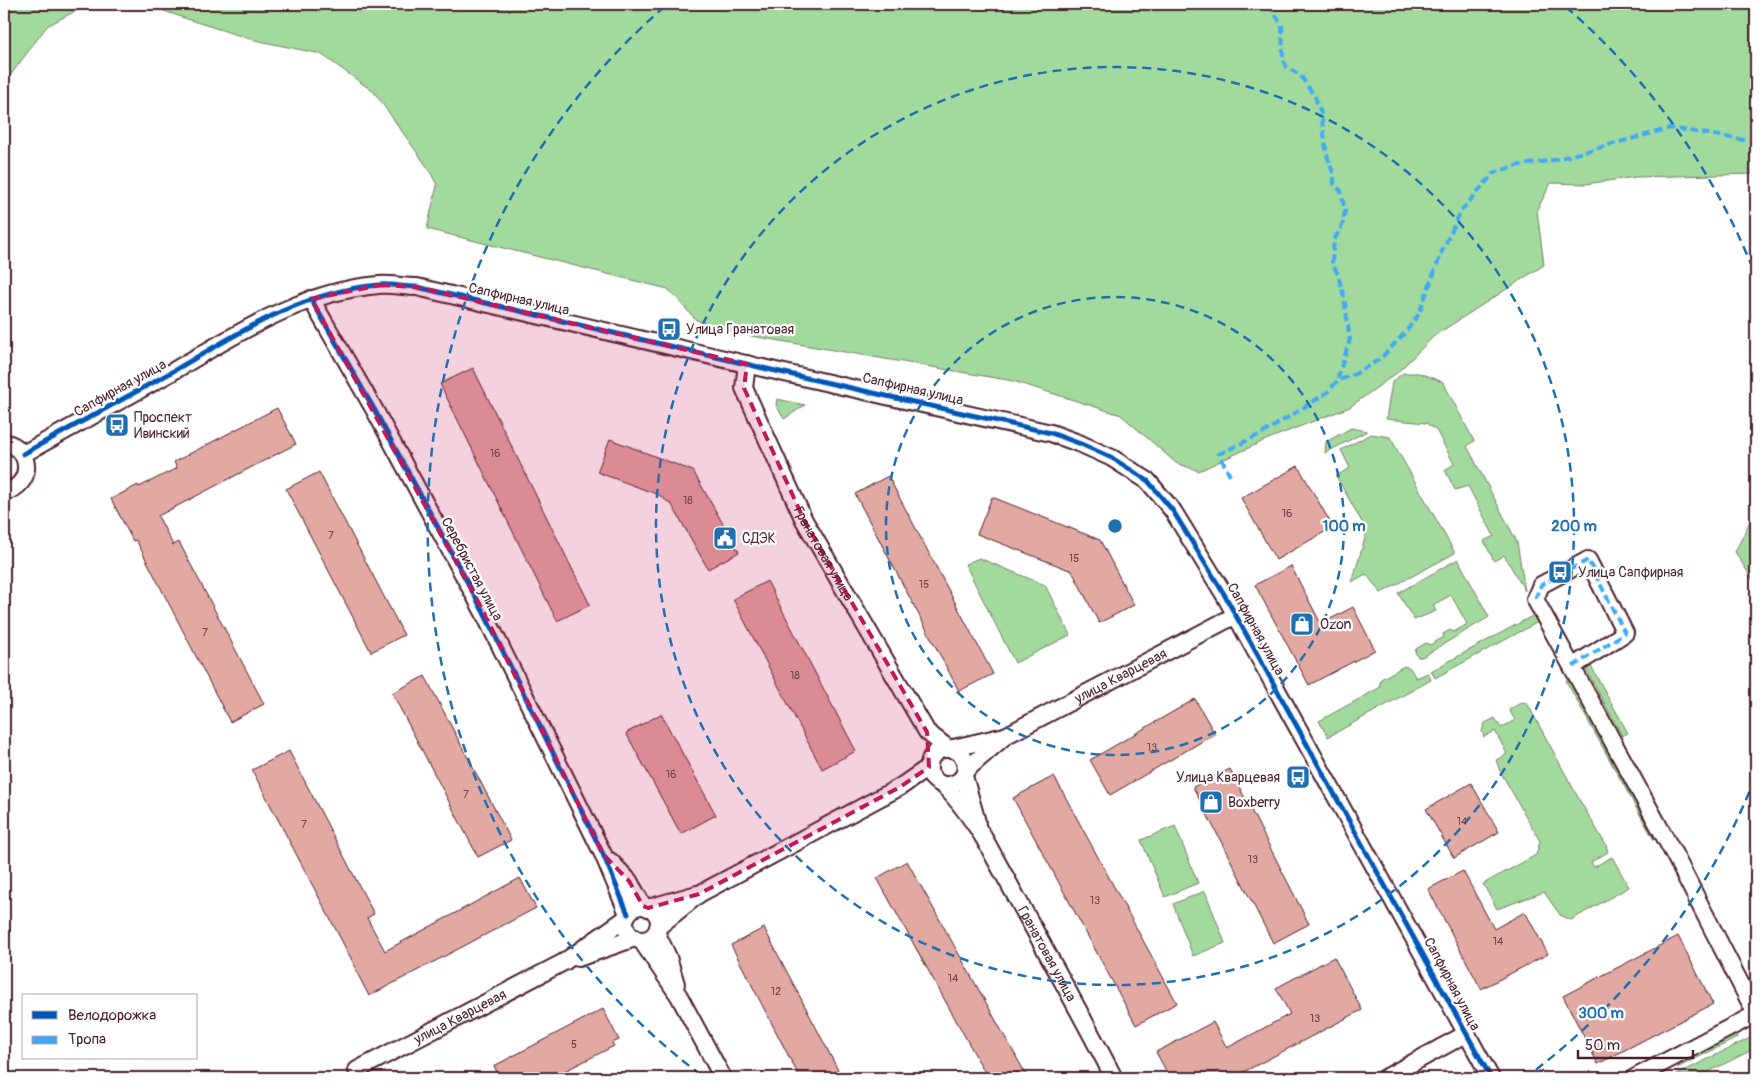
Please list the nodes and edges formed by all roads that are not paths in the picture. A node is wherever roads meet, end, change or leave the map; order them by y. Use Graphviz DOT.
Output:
graph roads {
  1 [pos="311,299"];
  2 [pos="747,364"];
  3 [pos="4,442"];
  4 [pos="23,454"];
  5 [pos="4,492"];
  6 [pos="1236,615"];
  7 [pos="1572,667"];
  8 [pos="927,732"];
  9 [pos="1005,736"];
  10 [pos="949,748"];
  11 [pos="929,764"];
  12 [pos="965,773"];
  13 [pos="940,784"];
  14 [pos="900,787"];
  15 [pos="979,829"];
  16 [pos="603,854"];
  17 [pos="699,894"];
  18 [pos="646,907"];
  19 [pos="627,917"];
  20 [pos="657,929"];
  21 [pos="638,939"];
  22 [pos="564,962"];
  23 [pos="679,996"];
  24 [pos="1756,1014"];
  25 [pos="1466,1034"];
  26 [pos="357,1070"];
  27 [pos="723,1078"];
  28 [pos="1114,1078"];
  29 [pos="1385,1078"];
  30 [pos="1491,1078"];
  31 [pos="1634,1078"];
  1 -- 2 [label="street, Сапфирная улица"];
  1 -- 4 [label="street, Сапфирная улица"];
  1 -- 16 [label="street, Серебристая улица"];
  2 -- 6 [label="street, Сапфирная улица"];
  2 -- 8 [label="street, Гранатовая улица"];
  3 -- 4 [label="street"];
  4 -- 5 [label="street"];
  6 -- 9 [label="street, улица Кварцевая"];
  6 -- 25 [label="street, Сапфирная улица"];
  7 -- 7 [label="street"];
  7 -- 24 [label="street"];
  8 -- 10 [label="street, Гранатовая улица"];
  8 -- 11 [label="street, Гранатовая улица"];
  9 -- 10 [label="street"];
  9 -- 12 [label="street"];
  10 -- 11 [label="street"];
  10 -- 12 [label="street"];
  11 -- 13 [label="street"];
  11 -- 14 [label="street"];
  12 -- 13 [label="street"];
  12 -- 15 [label="street, Гранатовая улица"];
  13 -- 14 [label="street"];
  13 -- 15 [label="street, Гранатовая улица"];
  14 -- 17 [label="street"];
  15 -- 28 [label="street, Гранатовая улица"];
  16 -- 18 [label="street"];
  16 -- 19 [label="street"];
  17 -- 18 [label="street"];
  17 -- 20 [label="street"];
  18 -- 19 [label="street"];
  18 -- 20 [label="street"];
  19 -- 21 [label="street"];
  19 -- 22 [label="street"];
  20 -- 21 [label="street"];
  20 -- 23 [label="street"];
  21 -- 22 [label="street"];
  21 -- 23 [label="street"];
  22 -- 26 [label="street, улица Кварцевая"];
  23 -- 27 [label="street"];
  24 -- 31 [label="street"];
  25 -- 29 [label="street"];
  25 -- 30 [label="street, Сапфирная улица"];
}
